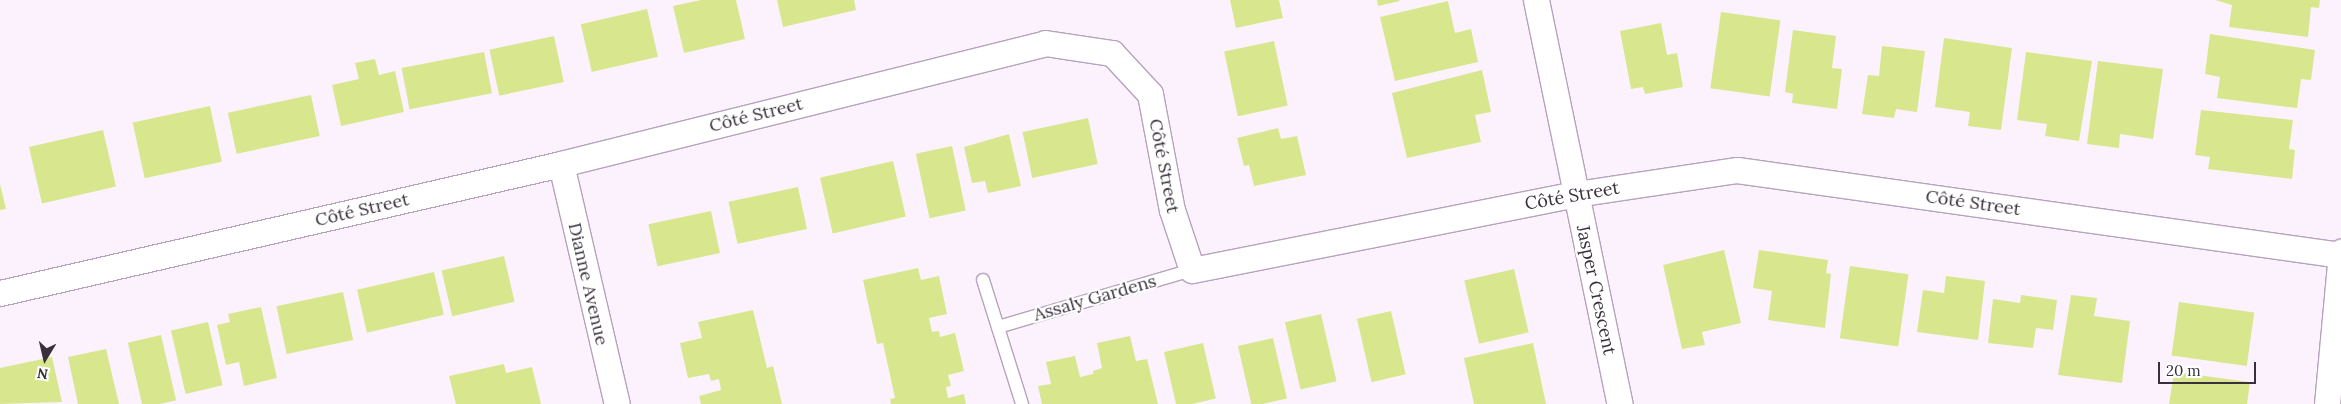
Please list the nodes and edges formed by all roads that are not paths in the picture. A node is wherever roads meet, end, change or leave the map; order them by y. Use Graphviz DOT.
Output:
graph roads {
  1 [pos="1536,0"];
  2 [pos="560,164"];
  3 [pos="1576,194"];
  4 [pos="2341,254"];
  5 [pos="1192,270"];
  6 [pos="983,280"];
  7 [pos="0,293"];
  8 [pos="998,327"];
  9 [pos="616,404"];
  10 [pos="1022,404"];
  11 [pos="1620,404"];
  12 [pos="2327,404"];
  1 -- 3 [label="street, Jasper Crescent"];
  2 -- 5 [label="street, Côté Street"];
  2 -- 7 [label="street, Côté Street"];
  2 -- 9 [label="street, Dianne Avenue"];
  3 -- 4 [label="street, Côté Street"];
  3 -- 5 [label="street, Côté Street"];
  3 -- 11 [label="street, Jasper Crescent"];
  4 -- 12 [label="street"];
  5 -- 8 [label="lane, Assaly Gardens"];
  6 -- 8 [label="lane"];
  8 -- 10 [label="lane"];
}
